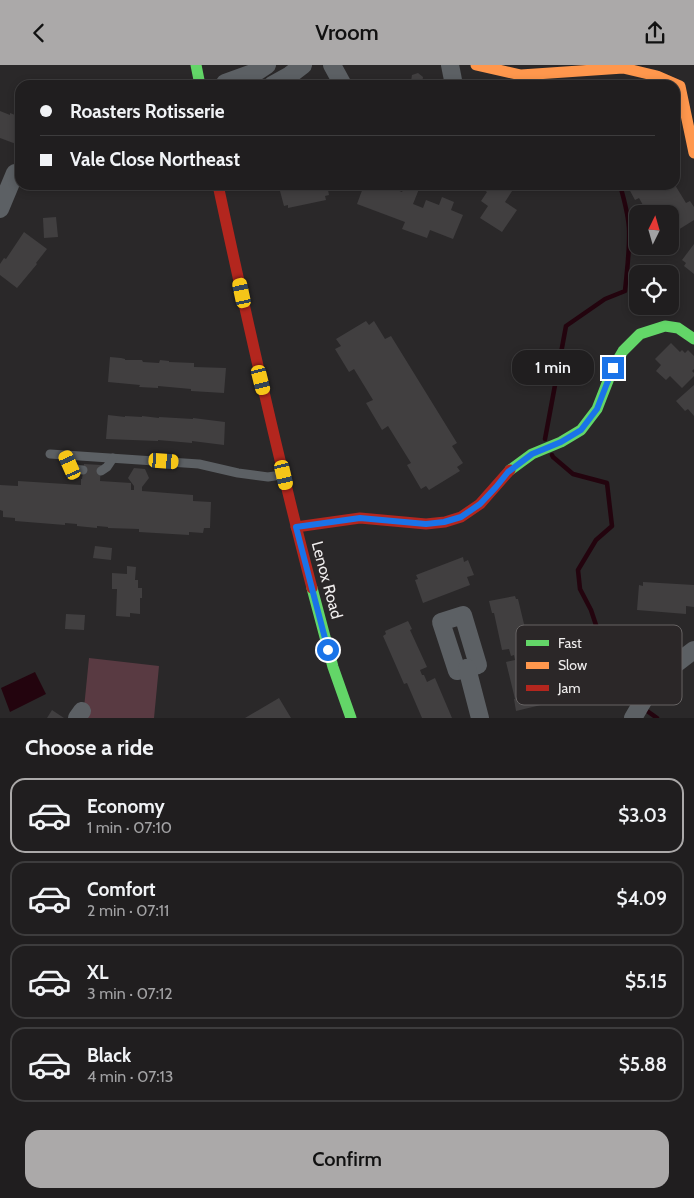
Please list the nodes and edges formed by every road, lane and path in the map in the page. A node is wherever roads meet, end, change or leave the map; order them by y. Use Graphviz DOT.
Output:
graph roads {
  1 [pos="196,65"];
  2 [pos="303,65"];
  3 [pos="332,65"];
  4 [pos="450,65"];
  5 [pos="477,65"];
  6 [pos="263,74"];
  7 [pos="199,80"];
  8 [pos="238,80"];
  9 [pos="281,80"];
  10 [pos="340,80"];
  11 [pos="453,80"];
  12 [pos="666,80"];
  13 [pos="680,86"];
  14 [pos="694,153"];
  15 [pos="12,172"];
  16 [pos="219,190"];
  17 [pos="0,209"];
  18 [pos="694,339"];
  19 [pos="50,454"];
  20 [pos="65,455"];
  21 [pos="113,458"];
  22 [pos="83,470"];
  23 [pos="101,471"];
  24 [pos="284,475"];
  25 [pos="296,527"];
  26 [pos="694,650"];
  27 [pos="682,659"];
  28 [pos="467,668"];
  29 [pos="641,705"];
  30 [pos="351,718"];
  31 [pos="480,718"];
  32 [pos="633,718"];
  1 -- 7 [label="street"];
  2 -- 9 [label="street"];
  3 -- 10 [label="street"];
  4 -- 11 [label="street"];
  5 -- 12 [label="street"];
  6 -- 8 [label="street"];
  13 -- 14 [label="street"];
  15 -- 17 [label="street"];
  16 -- 24 [label="street, Lenox Road"];
  18 -- 25 [label="street"];
  19 -- 20 [label="lane"];
  20 -- 21 [label="lane"];
  20 -- 22 [label="lane"];
  21 -- 23 [label="lane"];
  21 -- 24 [label="lane"];
  24 -- 25 [label="street, Lenox Road"];
  25 -- 30 [label="street, Lenox Road"];
  26 -- 27 [label="street"];
  28 -- 31 [label="street"];
  29 -- 32 [label="street"];
}
